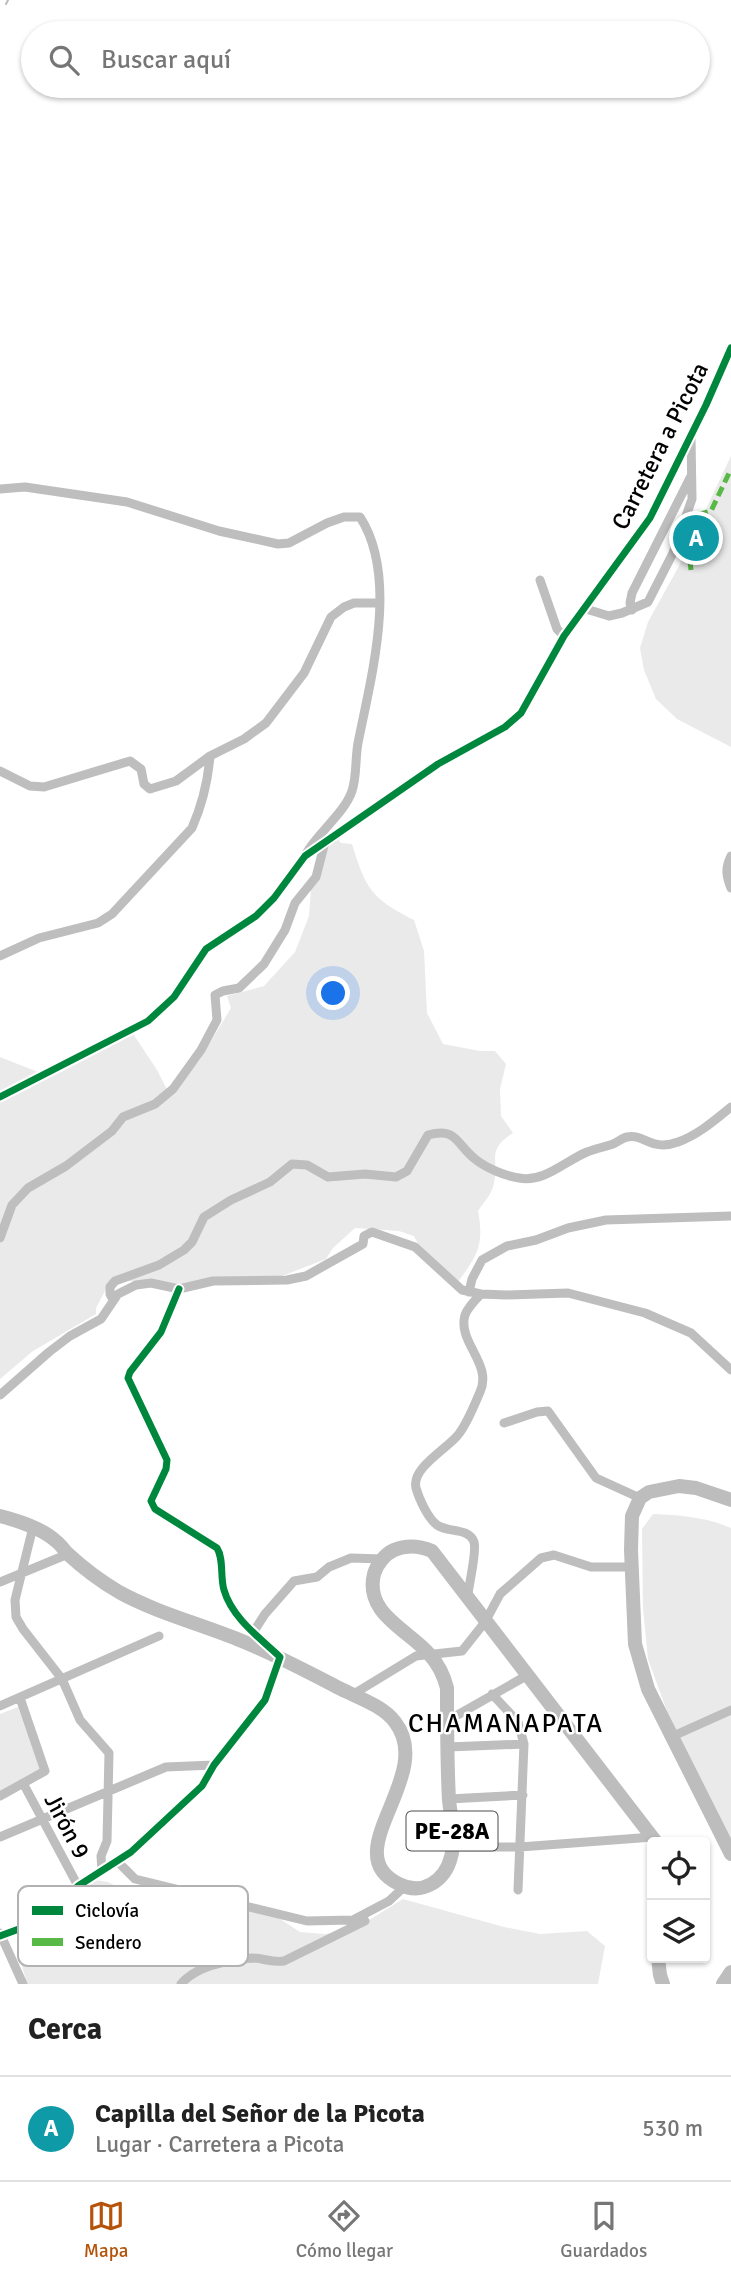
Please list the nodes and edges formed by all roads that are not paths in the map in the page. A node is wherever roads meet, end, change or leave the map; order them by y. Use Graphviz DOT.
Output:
graph roads {
  1 [pos="731,348"];
  2 [pos="691,435"];
  3 [pos="692,475"];
  4 [pos="0,489"];
  5 [pos="540,580"];
  6 [pos="379,603"];
  7 [pos="586,609"];
  8 [pos="632,610"];
  9 [pos="564,636"];
  10 [pos="210,756"];
  11 [pos="0,771"];
  12 [pos="325,842"];
  13 [pos="304,856"];
  14 [pos="731,856"];
  15 [pos="731,888"];
  16 [pos="0,956"];
  17 [pos="0,1097"];
  18 [pos="731,1107"];
  19 [pos="731,1216"];
  20 [pos="0,1238"];
  21 [pos="178,1289"];
  22 [pos="469,1292"];
  23 [pos="481,1294"];
  24 [pos="113,1300"];
  25 [pos="731,1370"];
  26 [pos="0,1395"];
  27 [pos="504,1423"];
  28 [pos="640,1498"];
  29 [pos="731,1500"];
  30 [pos="0,1516"];
  31 [pos="33,1527"];
  32 [pos="68,1554"];
  33 [pos="382,1559"];
  34 [pos="632,1567"];
  35 [pos="20,1574"];
  36 [pos="0,1581"];
  37 [pos="468,1595"];
  38 [pos="485,1622"];
  39 [pos="254,1631"];
  40 [pos="159,1636"];
  41 [pos="430,1654"];
  42 [pos="280,1657"];
  43 [pos="526,1675"];
  44 [pos="62,1679"];
  45 [pos="492,1694"];
  46 [pos="352,1695"];
  47 [pos="20,1698"];
  48 [pos="0,1706"];
  49 [pos="731,1710"];
  50 [pos="447,1721"];
  51 [pos="671,1737"];
  52 [pos="524,1744"];
  53 [pos="447,1747"];
  54 [pos="214,1765"];
  55 [pos="23,1783"];
  56 [pos="108,1792"];
  57 [pos="0,1796"];
  58 [pos="523,1796"];
  59 [pos="449,1799"];
  60 [pos="43,1820"];
  61 [pos="0,1837"];
  62 [pos="653,1837"];
  63 [pos="647,1840"];
  64 [pos="453,1847"];
  65 [pos="520,1847"];
  66 [pos="731,1854"];
  67 [pos="118,1862"];
  68 [pos="102,1871"];
  69 [pos="78,1886"];
  70 [pos="160,1886"];
  71 [pos="404,1887"];
  72 [pos="518,1890"];
  73 [pos="248,1907"];
  74 [pos="373,1909"];
  75 [pos="18,1928"];
  76 [pos="0,1934"];
  77 [pos="248,1959"];
  78 [pos="659,1963"];
  79 [pos="217,1966"];
  80 [pos="731,1972"];
  81 [pos="23,1984"];
  82 [pos="180,1984"];
  83 [pos="663,1984"];
  84 [pos="723,1984"];
  1 -- 2 [label="street, Carretera a Picota"];
  2 -- 3 [label="street"];
  2 -- 7 [label="street, Carretera a Picota"];
  3 -- 8 [label="street"];
  3 -- 8 [label="street"];
  4 -- 6 [label="street"];
  5 -- 9 [label="street"];
  6 -- 10 [label="street"];
  6 -- 13 [label="street"];
  7 -- 8 [label="street"];
  7 -- 9 [label="street, Carretera a Picota"];
  9 -- 12 [label="street, Carretera a Picota"];
  10 -- 11 [label="street"];
  10 -- 16 [label="street"];
  12 -- 13 [label="street, Carretera a Picota"];
  12 -- 20 [label="street"];
  13 -- 17 [label="street, Carretera a Picota"];
  14 -- 15 [label="street"];
  18 -- 24 [label="street"];
  19 -- 22 [label="street"];
  21 -- 22 [label="street"];
  21 -- 24 [label="street"];
  21 -- 39 [label="street"];
  22 -- 23 [label="street"];
  23 -- 25 [label="street"];
  23 -- 37 [label="street"];
  24 -- 26 [label="street"];
  27 -- 28 [label="street"];
  28 -- 29 [label="highway"];
  28 -- 34 [label="highway"];
  30 -- 31 [label="highway, PE-28A"];
  31 -- 32 [label="highway, PE-28A"];
  31 -- 35 [label="street"];
  32 -- 35 [label="street"];
  32 -- 42 [label="highway, PE-28A"];
  33 -- 37 [label="highway"];
  33 -- 39 [label="street"];
  33 -- 41 [label="highway, PE-28A"];
  34 -- 38 [label="street"];
  34 -- 51 [label="highway"];
  35 -- 36 [label="street"];
  35 -- 44 [label="street"];
  37 -- 38 [label="highway"];
  38 -- 41 [label="street"];
  38 -- 43 [label="highway"];
  39 -- 42 [label="street"];
  40 -- 44 [label="street"];
  41 -- 46 [label="street"];
  41 -- 50 [label="highway, PE-28A"];
  42 -- 46 [label="highway, PE-28A"];
  42 -- 54 [label="street"];
  43 -- 45 [label="street"];
  43 -- 62 [label="highway"];
  44 -- 47 [label="street"];
  44 -- 56 [label="street"];
  45 -- 50 [label="street"];
  45 -- 52 [label="street"];
  46 -- 71 [label="highway, PE-28A"];
  47 -- 48 [label="street"];
  47 -- 55 [label="street"];
  49 -- 51 [label="street"];
  50 -- 53 [label="highway, PE-28A"];
  51 -- 66 [label="highway"];
  52 -- 53 [label="street"];
  52 -- 58 [label="street"];
  53 -- 59 [label="highway, PE-28A"];
  54 -- 56 [label="street"];
  54 -- 67 [label="street"];
  55 -- 57 [label="street"];
  55 -- 60 [label="street, Jirón 9"];
  56 -- 60 [label="street"];
  56 -- 68 [label="street"];
  58 -- 59 [label="street"];
  58 -- 65 [label="street"];
  59 -- 64 [label="highway, PE-28A"];
  60 -- 61 [label="street"];
  60 -- 69 [label="street, Jirón 9"];
  63 -- 65 [label="street"];
  64 -- 65 [label="street"];
  64 -- 71 [label="highway, PE-28A"];
  65 -- 72 [label="street"];
  67 -- 68 [label="street"];
  67 -- 70 [label="street"];
  68 -- 69 [label="street"];
  71 -- 74 [label="street"];
  73 -- 74 [label="street"];
  74 -- 77 [label="street"];
  75 -- 76 [label="street"];
  76 -- 81 [label="street"];
  78 -- 83 [label="highway"];
  79 -- 82 [label="street"];
  80 -- 84 [label="highway"];
}
